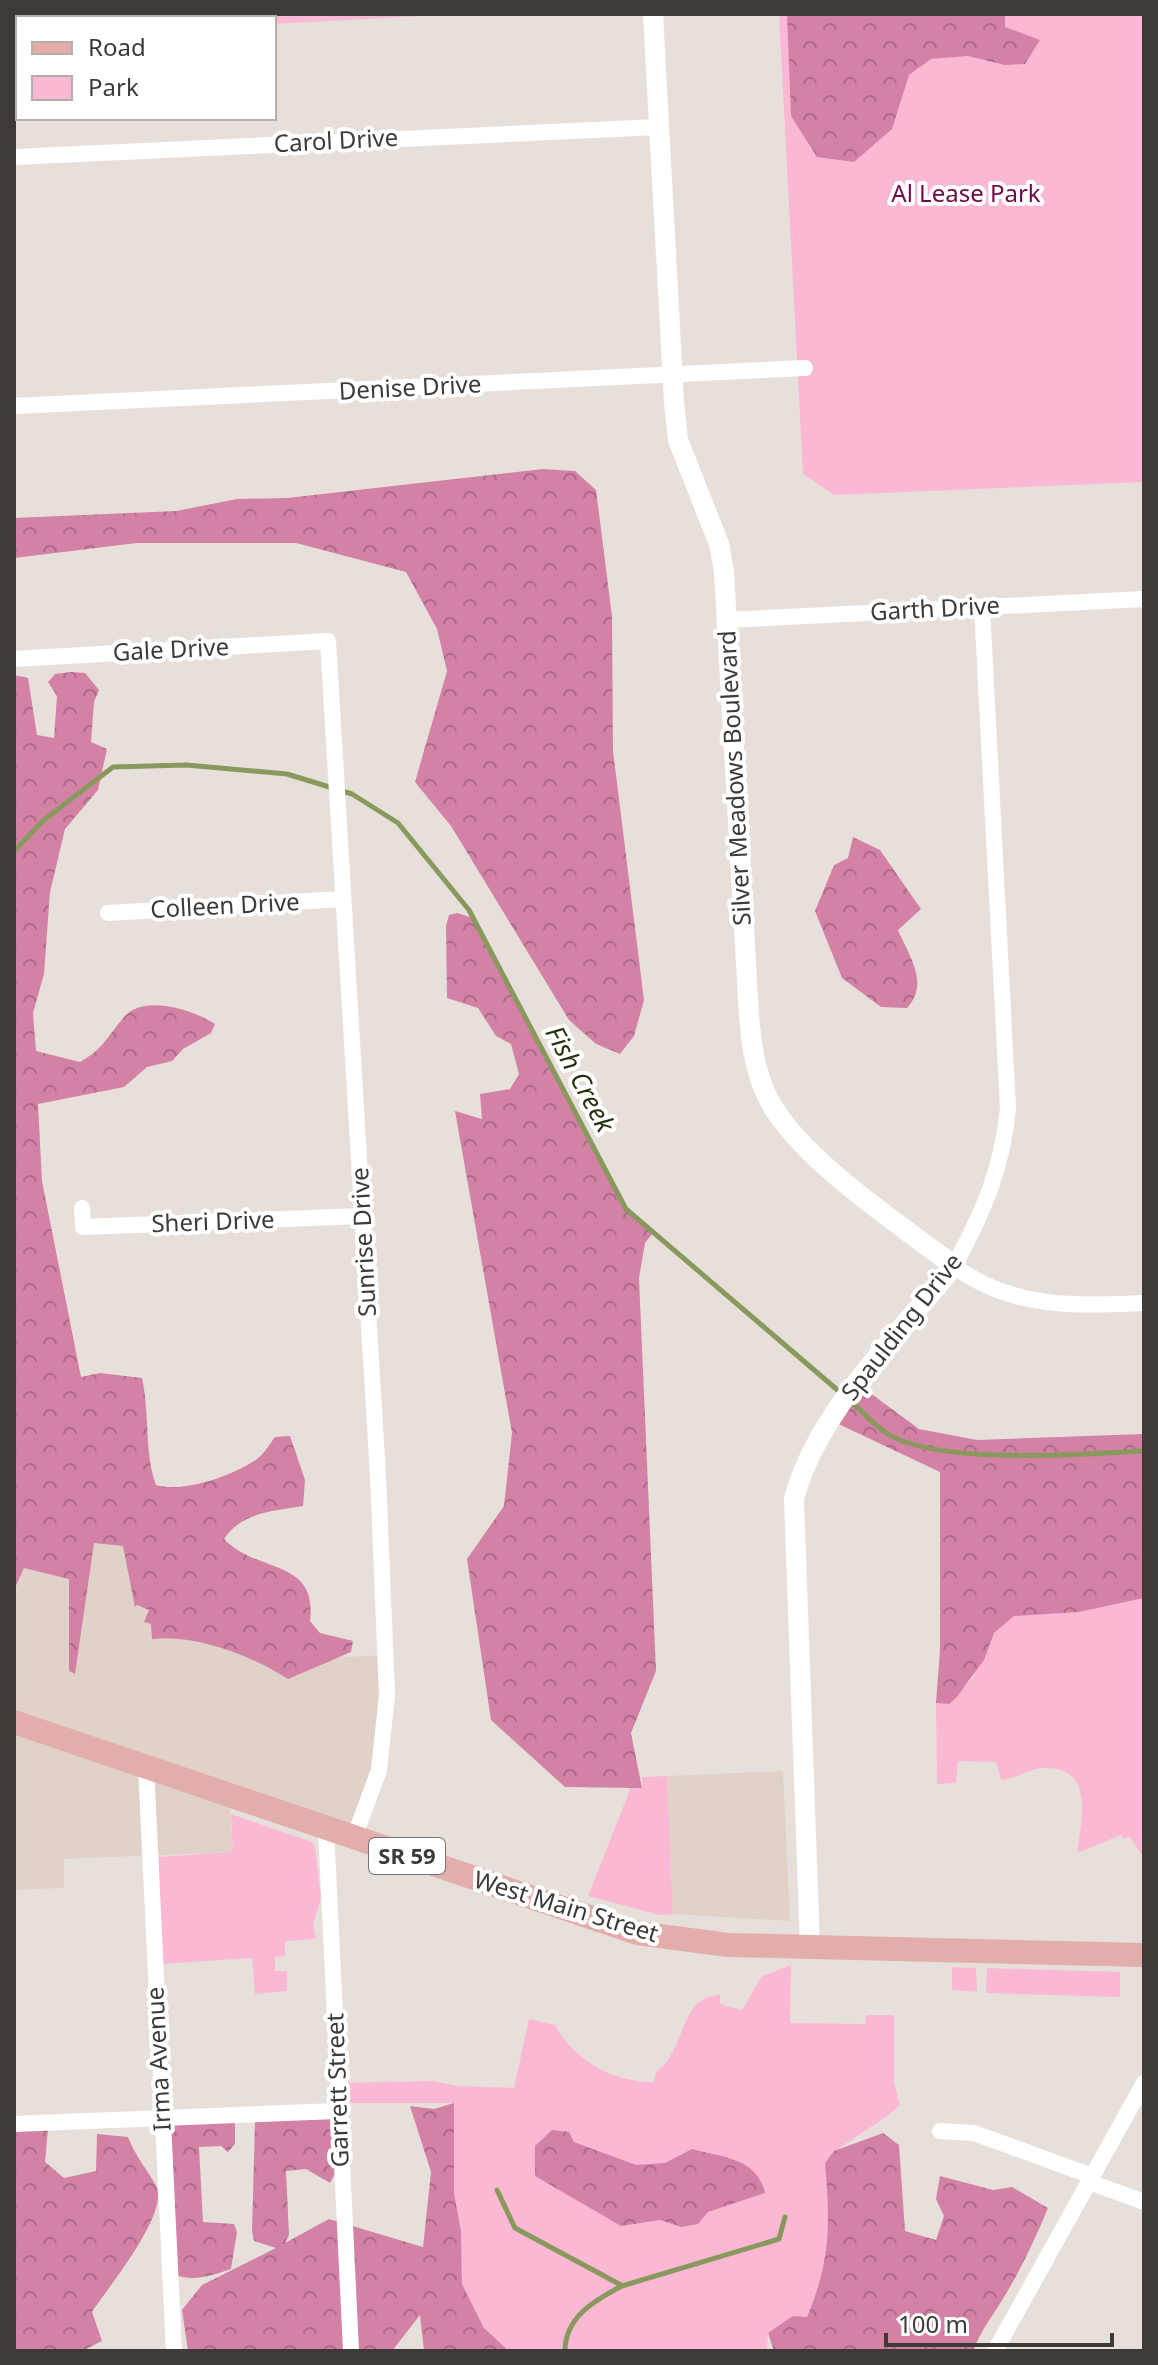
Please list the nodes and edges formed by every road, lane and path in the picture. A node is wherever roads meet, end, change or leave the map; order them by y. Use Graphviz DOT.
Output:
graph roads {
  1 [pos="653,14"];
  2 [pos="658,127"];
  3 [pos="14,157"];
  4 [pos="805,368"];
  5 [pos="672,374"];
  6 [pos="14,406"];
  7 [pos="1144,599"];
  8 [pos="982,607"];
  9 [pos="727,620"];
  10 [pos="328,641"];
  11 [pos="14,659"];
  12 [pos="343,899"];
  13 [pos="108,913"];
  14 [pos="82,1208"];
  15 [pos="362,1216"];
  16 [pos="954,1266"];
  17 [pos="1144,1303"];
  18 [pos="14,1722"];
  19 [pos="146,1767"];
  20 [pos="326,1829"];
  21 [pos="354,1838"];
  22 [pos="810,1947"];
  23 [pos="1144,1955"];
  24 [pos="1144,2083"];
  25 [pos="337,2111"];
  26 [pos="162,2119"];
  27 [pos="14,2124"];
  28 [pos="940,2131"];
  29 [pos="1091,2179"];
  30 [pos="1144,2202"];
  31 [pos="174,2351"];
  32 [pos="351,2351"];
  33 [pos="995,2351"];
  1 -- 2 [label="street, Silver Meadows Boulevard"];
  2 -- 3 [label="street, Carol Drive"];
  2 -- 5 [label="street, Silver Meadows Boulevard"];
  4 -- 5 [label="street, Denise Drive"];
  5 -- 6 [label="street, Denise Drive"];
  5 -- 9 [label="street, Silver Meadows Boulevard"];
  7 -- 8 [label="street, Garth Drive"];
  8 -- 9 [label="street, Garth Drive"];
  8 -- 16 [label="street, Spaulding Drive"];
  9 -- 16 [label="street, Silver Meadows Boulevard"];
  10 -- 11 [label="street, Gale Drive"];
  10 -- 12 [label="street, Sunrise Drive"];
  12 -- 13 [label="street, Colleen Drive"];
  12 -- 15 [label="street, Sunrise Drive"];
  14 -- 15 [label="street, Sheri Drive"];
  15 -- 21 [label="street, Sunrise Drive"];
  16 -- 17 [label="street, Silver Meadows Boulevard"];
  16 -- 22 [label="street, Spaulding Drive"];
  18 -- 19 [label="main road, West Main Street / SR 59"];
  19 -- 20 [label="main road, West Main Street / SR 59"];
  19 -- 26 [label="street, Irma Avenue"];
  20 -- 21 [label="main road, West Main Street / SR 59"];
  20 -- 25 [label="street, Garrett Street"];
  21 -- 22 [label="main road, West Main Street / SR 59"];
  22 -- 23 [label="main road, West Main Street / SR 59"];
  24 -- 29 [label="street"];
  25 -- 26 [label="street"];
  25 -- 32 [label="street, Garrett Street"];
  26 -- 27 [label="street"];
  26 -- 31 [label="street, Irma Avenue"];
  28 -- 29 [label="street"];
  29 -- 30 [label="street"];
  29 -- 33 [label="street"];
}
